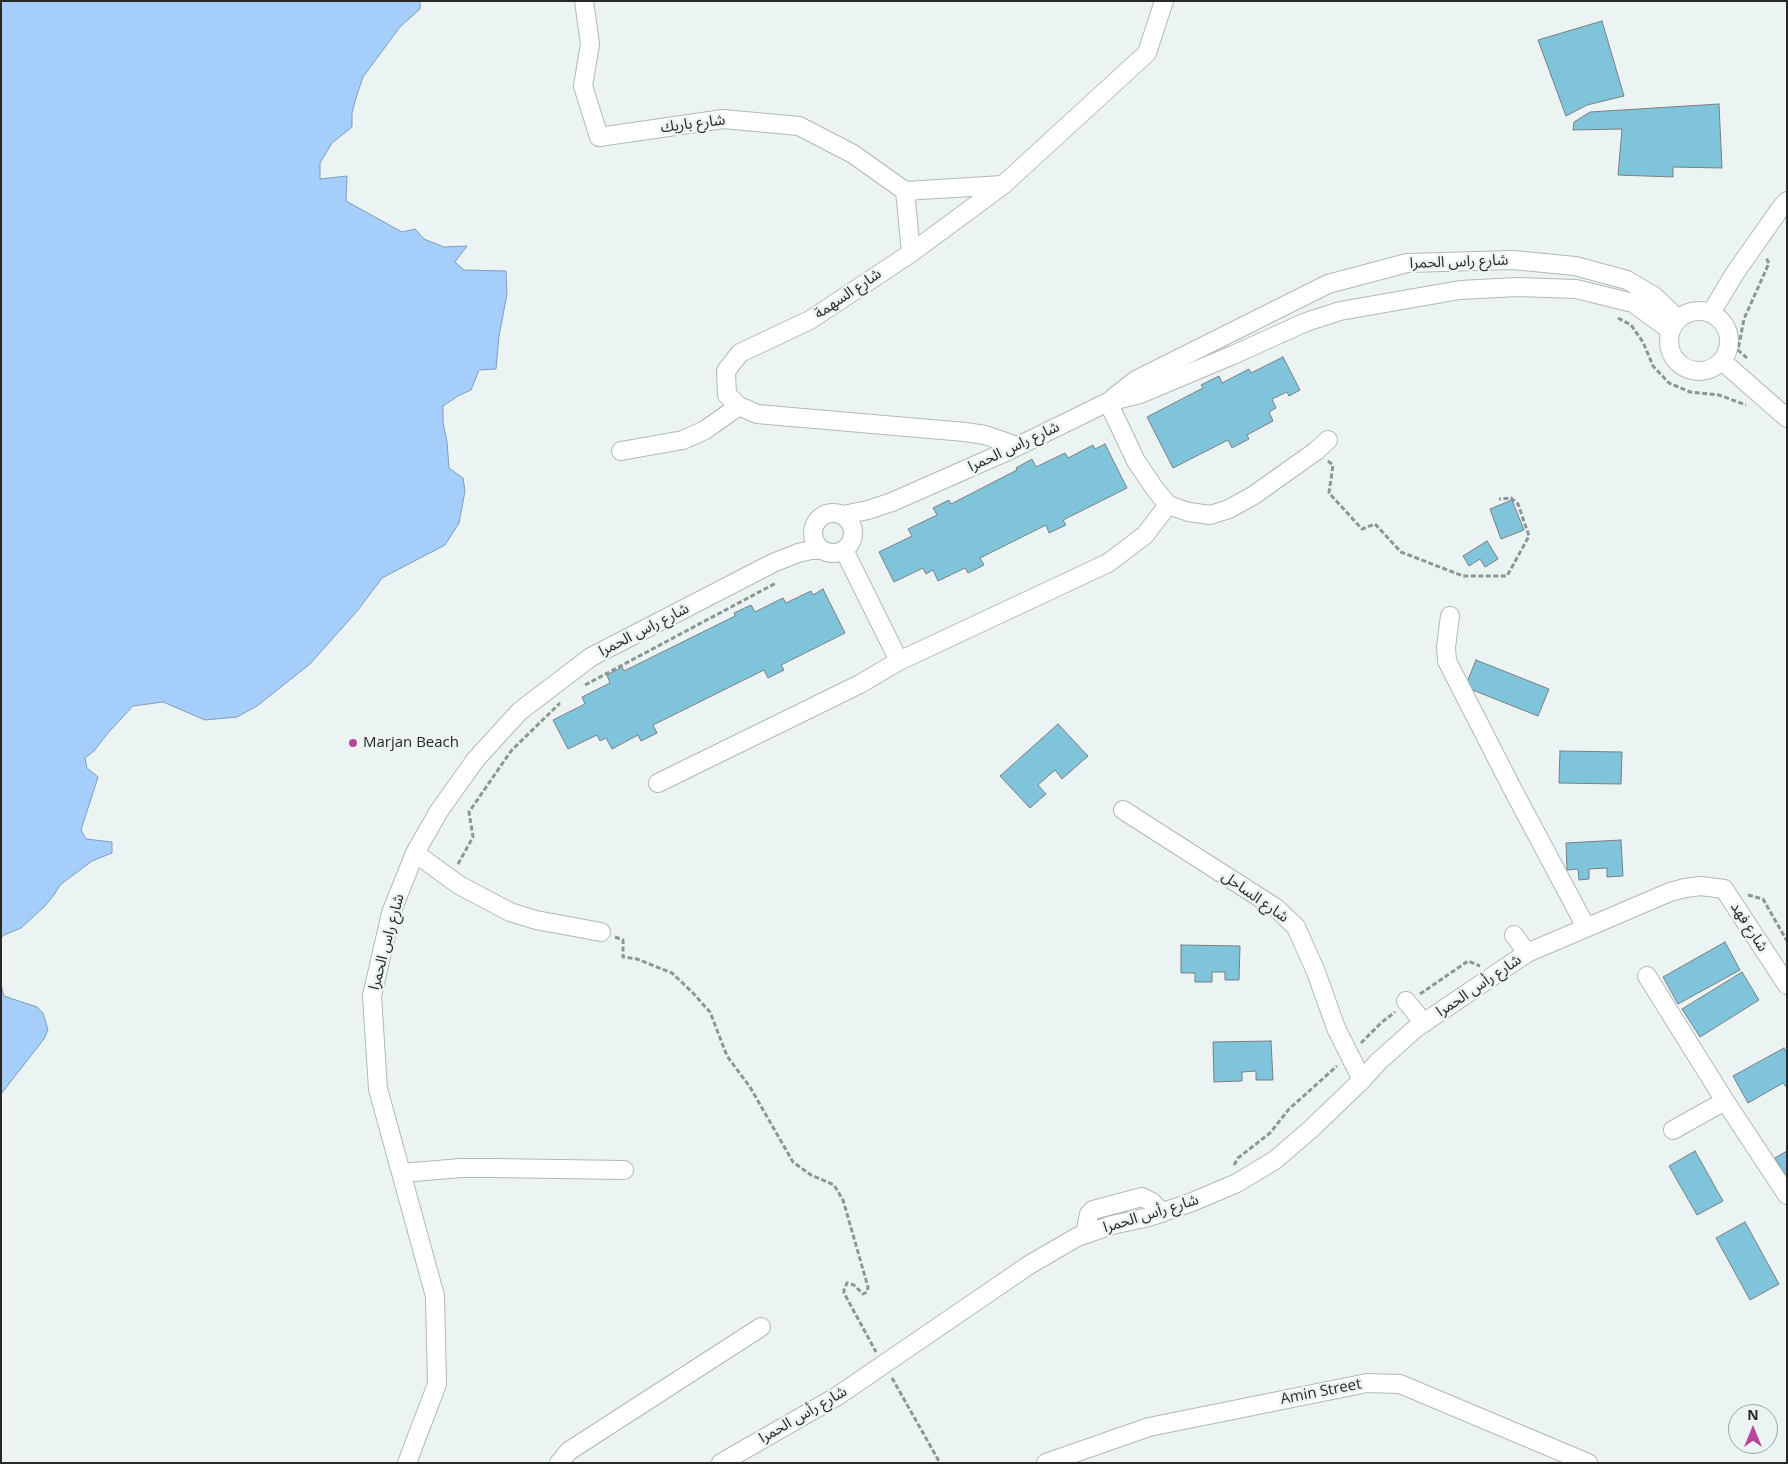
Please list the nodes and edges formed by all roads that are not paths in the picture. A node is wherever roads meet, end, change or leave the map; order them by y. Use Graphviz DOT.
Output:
graph roads {
  1 [pos="584,1"];
  2 [pos="1164,1"];
  3 [pos="1003,184"];
  4 [pos="905,192"];
  5 [pos="1787,201"];
  6 [pos="911,253"];
  7 [pos="1711,313"];
  8 [pos="1674,324"];
  9 [pos="1722,361"];
  10 [pos="1108,402"];
  11 [pos="739,406"];
  12 [pos="1787,418"];
  13 [pos="1328,440"];
  14 [pos="1013,448"];
  15 [pos="621,451"];
  16 [pos="892,502"];
  17 [pos="1168,505"];
  18 [pos="843,515"];
  19 [pos="814,526"];
  20 [pos="854,532"];
  21 [pos="823,550"];
  22 [pos="844,550"];
  23 [pos="773,563"];
  24 [pos="1450,616"];
  25 [pos="899,661"];
  26 [pos="658,783"];
  27 [pos="1124,810"];
  28 [pos="415,853"];
  29 [pos="1701,886"];
  30 [pos="1586,926"];
  31 [pos="600,932"];
  32 [pos="1514,935"];
  33 [pos="1527,953"];
  34 [pos="1647,976"];
  35 [pos="1787,985"];
  36 [pos="1407,1002"];
  37 [pos="1424,1023"];
  38 [pos="1362,1080"];
  39 [pos="1726,1101"];
  40 [pos="1673,1130"];
  41 [pos="624,1170"];
  42 [pos="402,1173"];
  43 [pos="1787,1195"];
  44 [pos="761,1328"];
  45 [pos="407,1463"];
  46 [pos="558,1463"];
  47 [pos="720,1463"];
  48 [pos="1046,1463"];
  49 [pos="1588,1463"];
  1 -- 4 [label="street, شارع باريك"];
  2 -- 3 [label="street, شارع السهمة"];
  3 -- 4 [label="street"];
  3 -- 6 [label="street, شارع السهمة"];
  4 -- 6 [label="street"];
  5 -- 7 [label="street"];
  6 -- 11 [label="street, شارع السهمة"];
  7 -- 8 [label="street"];
  7 -- 9 [label="street"];
  8 -- 9 [label="street"];
  8 -- 10 [label="street, شارع راس الحمرا"];
  8 -- 10 [label="street, شارع راس الحمرا"];
  9 -- 12 [label="street"];
  10 -- 14 [label="street, شارع راس الحمرا"];
  10 -- 17 [label="street"];
  11 -- 14 [label="street"];
  11 -- 15 [label="street"];
  13 -- 17 [label="street"];
  14 -- 16 [label="street, شارع راس الحمرا"];
  16 -- 18 [label="street, شارع راس الحمرا"];
  16 -- 20 [label="street, شارع راس الحمرا"];
  17 -- 25 [label="street"];
  18 -- 19 [label="street"];
  18 -- 20 [label="street"];
  19 -- 21 [label="street"];
  19 -- 23 [label="street, شارع راس الحمرا"];
  20 -- 22 [label="street"];
  21 -- 22 [label="street"];
  21 -- 23 [label="street, شارع راس الحمرا"];
  22 -- 25 [label="street"];
  23 -- 28 [label="street, شارع راس الحمرا"];
  24 -- 30 [label="street"];
  25 -- 26 [label="street"];
  27 -- 38 [label="street, شارع الساحل"];
  28 -- 31 [label="street"];
  28 -- 42 [label="street, شارع راس الحمرا"];
  29 -- 30 [label="street, شارع رأس الحمرا"];
  29 -- 35 [label="street, شارع فهد"];
  30 -- 33 [label="street, شارع رأس الحمرا"];
  32 -- 33 [label="street"];
  33 -- 37 [label="street, شارع رأس الحمرا"];
  34 -- 39 [label="street"];
  36 -- 37 [label="street"];
  37 -- 38 [label="street, شارع رأس الحمرا"];
  38 -- 47 [label="street, شارع رأس الحمرا"];
  39 -- 40 [label="street"];
  39 -- 43 [label="street"];
  41 -- 42 [label="street"];
  42 -- 45 [label="street, شارع راس الحمرا"];
  44 -- 46 [label="street"];
  48 -- 49 [label="street, Amin Street"];
}
